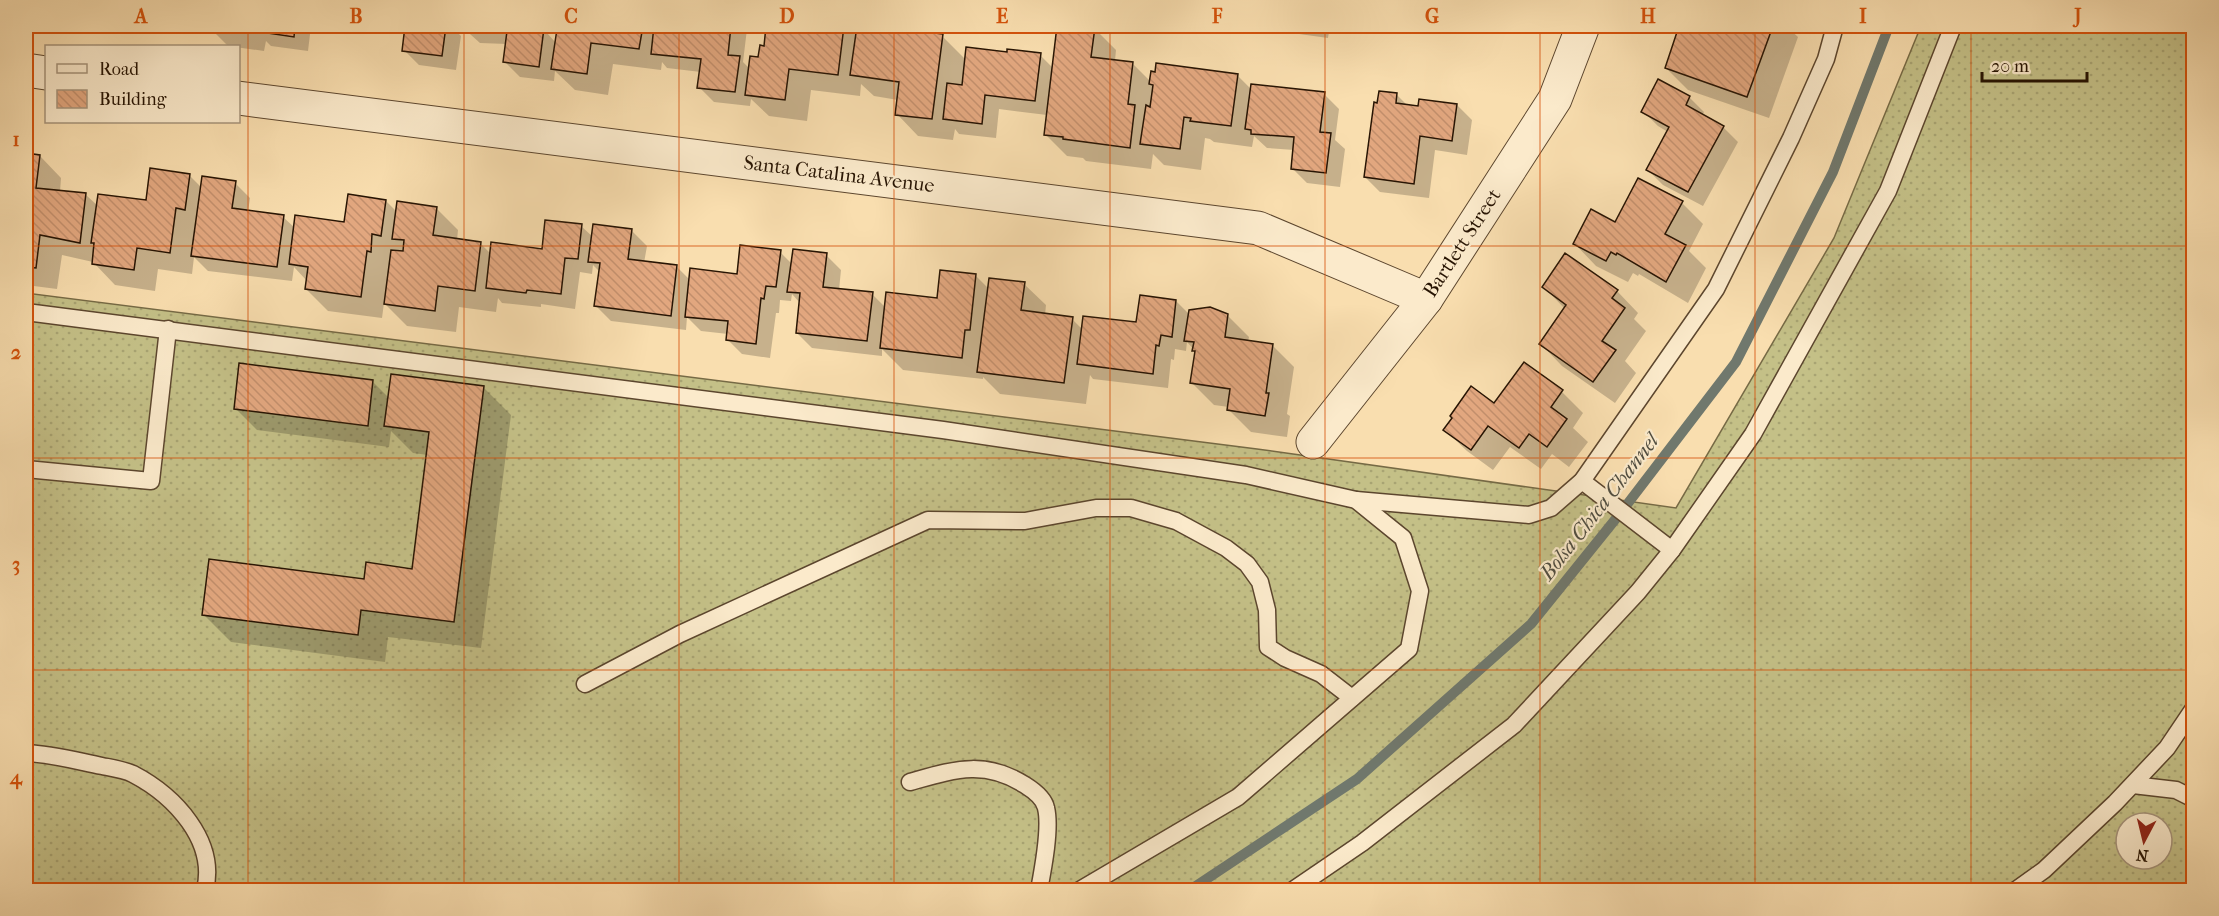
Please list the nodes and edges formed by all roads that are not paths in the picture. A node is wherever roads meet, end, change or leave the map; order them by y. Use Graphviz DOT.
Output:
graph roads {
  1 [pos="1583,26"];
  2 [pos="1835,26"];
  3 [pos="1953,26"];
  4 [pos="26,70"];
  5 [pos="45,73"];
  6 [pos="240,98"];
  7 [pos="1426,298"];
  8 [pos="26,312"];
  9 [pos="168,329"];
  10 [pos="1313,442"];
  11 [pos="26,469"];
  12 [pos="1581,482"];
  13 [pos="1356,500"];
  14 [pos="1672,550"];
  15 [pos="585,684"];
  16 [pos="1352,698"];
  17 [pos="2193,708"];
  18 [pos="26,753"];
  19 [pos="910,782"];
  20 [pos="2133,785"];
  21 [pos="2193,799"];
  22 [pos="206,891"];
  23 [pos="1039,891"];
  24 [pos="1080,891"];
  25 [pos="1293,891"];
  26 [pos="2016,891"];
  1 -- 7 [label="street, Bartlett Street"];
  2 -- 12 [label="lane"];
  3 -- 14 [label="lane"];
  4 -- 5 [label="street"];
  6 -- 7 [label="street, Santa Catalina Avenue"];
  7 -- 10 [label="street, Bartlett Street"];
  8 -- 9 [label="lane"];
  9 -- 11 [label="lane"];
  9 -- 13 [label="lane"];
  12 -- 13 [label="lane"];
  12 -- 14 [label="lane"];
  13 -- 16 [label="lane"];
  14 -- 25 [label="lane"];
  15 -- 16 [label="lane"];
  16 -- 24 [label="lane"];
  17 -- 20 [label="lane"];
  18 -- 22 [label="lane"];
  19 -- 23 [label="lane"];
  20 -- 21 [label="lane"];
  20 -- 26 [label="lane"];
}
